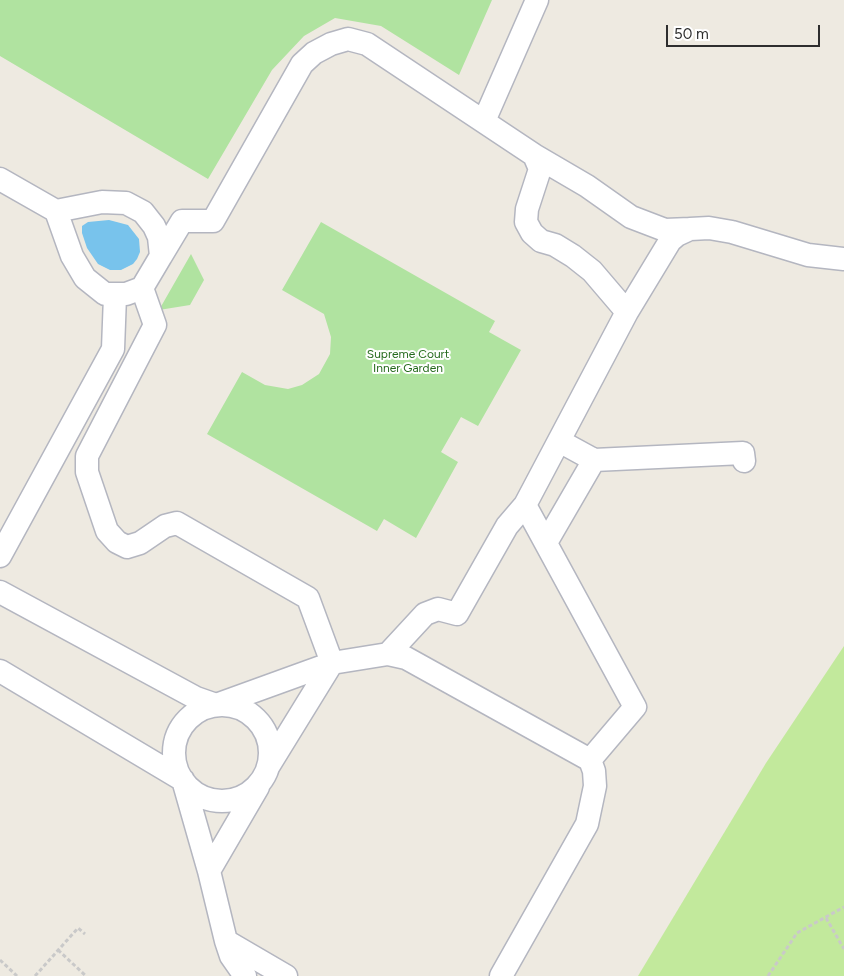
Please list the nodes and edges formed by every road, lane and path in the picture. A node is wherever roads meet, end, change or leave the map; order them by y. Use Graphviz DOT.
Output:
graph roads {
  1 [pos="537,0"];
  2 [pos="484,121"];
  3 [pos="534,155"];
  4 [pos="0,179"];
  5 [pos="56,211"];
  6 [pos="690,230"];
  7 [pos="161,256"];
  8 [pos="844,259"];
  9 [pos="142,288"];
  10 [pos="114,296"];
  11 [pos="627,312"];
  12 [pos="561,442"];
  13 [pos="594,460"];
  14 [pos="744,461"];
  15 [pos="525,504"];
  16 [pos="547,541"];
  17 [pos="0,556"];
  18 [pos="0,592"];
  19 [pos="388,654"];
  20 [pos="332,663"];
  21 [pos="0,671"];
  22 [pos="216,705"];
  23 [pos="590,760"];
  24 [pos="264,774"];
  25 [pos="183,780"];
  26 [pos="210,871"];
  27 [pos="844,907"];
  28 [pos="826,917"];
  29 [pos="85,934"];
  30 [pos="226,941"];
  31 [pos="58,950"];
  32 [pos="844,950"];
  33 [pos="0,960"];
  34 [pos="17,976"];
  35 [pos="35,976"];
  36 [pos="86,976"];
  37 [pos="245,976"];
  38 [pos="286,976"];
  39 [pos="501,976"];
  40 [pos="768,976"];
  1 -- 2 [label="lane"];
  2 -- 3 [label="lane"];
  2 -- 7 [label="lane"];
  3 -- 6 [label="lane"];
  3 -- 11 [label="lane"];
  4 -- 5 [label="lane"];
  5 -- 7 [label="lane"];
  5 -- 10 [label="lane"];
  6 -- 8 [label="lane"];
  6 -- 11 [label="lane"];
  7 -- 9 [label="lane"];
  9 -- 10 [label="lane"];
  9 -- 20 [label="lane"];
  10 -- 17 [label="lane"];
  11 -- 12 [label="lane"];
  12 -- 13 [label="lane"];
  12 -- 15 [label="lane"];
  13 -- 14 [label="lane"];
  13 -- 16 [label="lane"];
  15 -- 16 [label="lane"];
  15 -- 19 [label="lane"];
  16 -- 23 [label="lane"];
  18 -- 22 [label="lane"];
  19 -- 20 [label="lane"];
  19 -- 23 [label="lane"];
  20 -- 22 [label="lane"];
  20 -- 24 [label="lane"];
  21 -- 25 [label="lane"];
  22 -- 24 [label="lane"];
  22 -- 25 [label="lane"];
  23 -- 39 [label="lane"];
  24 -- 25 [label="lane"];
  24 -- 26 [label="lane"];
  25 -- 26 [label="lane"];
  26 -- 30 [label="lane"];
  27 -- 28 [label="path"];
  28 -- 32 [label="path"];
  28 -- 40 [label="path"];
  29 -- 31 [label="path"];
  30 -- 37 [label="lane"];
  30 -- 38 [label="lane"];
  31 -- 35 [label="path"];
  31 -- 36 [label="path"];
  33 -- 34 [label="path"];
}
